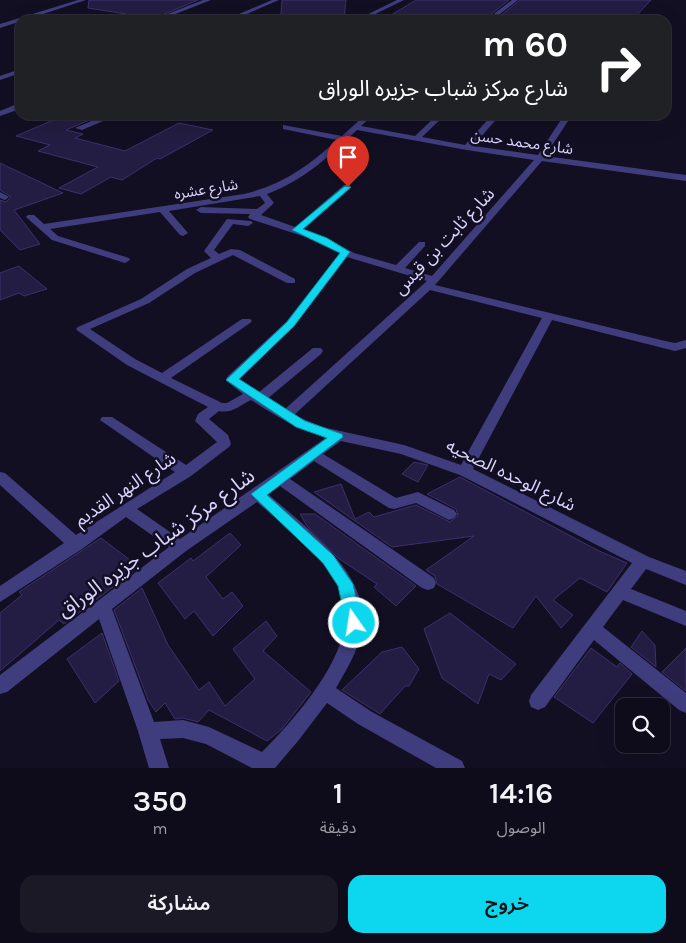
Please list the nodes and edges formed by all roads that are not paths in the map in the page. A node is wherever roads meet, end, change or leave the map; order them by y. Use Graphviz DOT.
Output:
graph roads {
  1 [pos="83,0"];
  2 [pos="208,0"];
  3 [pos="276,0"];
  4 [pos="401,0"];
  5 [pos="514,0"];
  6 [pos="35,15"];
  7 [pos="168,15"];
  8 [pos="240,15"];
  9 [pos="370,15"];
  10 [pos="495,15"];
  11 [pos="15,21"];
  12 [pos="0,26"];
  13 [pos="15,73"];
  14 [pos="0,78"];
  15 [pos="15,108"];
  16 [pos="0,114"];
  17 [pos="100,120"];
  18 [pos="363,120"];
  19 [pos="436,120"];
  20 [pos="492,120"];
  21 [pos="565,120"];
  22 [pos="286,127"];
  23 [pos="355,127"];
  24 [pos="79,128"];
  25 [pos="344,139"];
  26 [pos="416,139"];
  27 [pos="467,148"];
  28 [pos="540,158"];
  29 [pos="686,178"];
  30 [pos="348,187"];
  31 [pos="262,193"];
  32 [pos="162,209"];
  33 [pos="191,210"];
  34 [pos="31,217"];
  35 [pos="251,219"];
  36 [pos="41,227"];
  37 [pos="297,230"];
  38 [pos="183,233"];
  39 [pos="422,244"];
  40 [pos="345,252"];
  41 [pos="217,258"];
  42 [pos="125,260"];
  43 [pos="397,270"];
  44 [pos="291,281"];
  45 [pos="431,283"];
  46 [pos="549,316"];
  47 [pos="246,321"];
  48 [pos="686,344"];
  49 [pos="317,351"];
  50 [pos="162,378"];
  51 [pos="256,396"];
  52 [pos="217,406"];
  53 [pos="284,416"];
  54 [pos="107,420"];
  55 [pos="337,437"];
  56 [pos="313,454"];
  57 [pos="465,470"];
  58 [pos="186,472"];
  59 [pos="0,477"];
  60 [pos="280,479"];
  61 [pos="258,494"];
  62 [pos="126,509"];
  63 [pos="449,514"];
  64 [pos="76,545"];
  65 [pos="180,547"];
  66 [pos="643,561"];
  67 [pos="686,578"];
  68 [pos="428,583"];
  69 [pos="620,592"];
  70 [pos="1,593"];
  71 [pos="102,606"];
  72 [pos="686,619"];
  73 [pos="592,628"];
  74 [pos="0,686"];
  75 [pos="324,690"];
  76 [pos="538,701"];
  77 [pos="686,704"];
  78 [pos="148,731"];
  79 [pos="264,766"];
  80 [pos="159,768"];
  81 [pos="455,768"];
  1 -- 6 [label="street"];
  2 -- 7 [label="street"];
  3 -- 8 [label="street"];
  4 -- 9 [label="street"];
  5 -- 10 [label="street"];
  11 -- 12 [label="street"];
  13 -- 14 [label="street"];
  15 -- 16 [label="street"];
  17 -- 24 [label="street"];
  18 -- 23 [label="street, شارع عشره"];
  19 -- 26 [label="street"];
  20 -- 27 [label="street"];
  21 -- 28 [label="street, شارع ثابت بن قيس"];
  22 -- 25 [label="street"];
  23 -- 25 [label="street, شارع عشره"];
  23 -- 26 [label="street, شارع محمد حسن"];
  25 -- 31 [label="street, شارع عشره"];
  26 -- 27 [label="street, شارع محمد حسن"];
  27 -- 28 [label="street, شارع محمد حسن"];
  28 -- 29 [label="street, شارع محمد حسن"];
  28 -- 45 [label="street, شارع ثابت بن قيس"];
  30 -- 37 [label="street"];
  31 -- 32 [label="street, شارع عشره"];
  31 -- 35 [label="street"];
  32 -- 36 [label="street, شارع عشره"];
  32 -- 38 [label="street"];
  33 -- 35 [label="street"];
  34 -- 36 [label="street"];
  35 -- 37 [label="street"];
  35 -- 41 [label="street"];
  36 -- 42 [label="street"];
  37 -- 40 [label="street"];
  39 -- 43 [label="street"];
  40 -- 43 [label="street"];
  40 -- 51 [label="street, شارع الوحده الصحيه"];
  41 -- 44 [label="street"];
  41 -- 50 [label="street"];
  43 -- 45 [label="street"];
  45 -- 46 [label="street"];
  45 -- 53 [label="street, شارع ثابت بن قيس"];
  46 -- 48 [label="street"];
  46 -- 57 [label="street"];
  47 -- 50 [label="street"];
  49 -- 51 [label="street"];
  50 -- 52 [label="street"];
  51 -- 52 [label="street"];
  51 -- 53 [label="street, شارع الوحده الصحيه"];
  52 -- 58 [label="street, شارع النهر القديم"];
  53 -- 55 [label="street, شارع الوحده الصحيه"];
  54 -- 58 [label="street"];
  55 -- 56 [label="street, شارع مركز شباب جزيره الوراق"];
  55 -- 57 [label="street, شارع الوحده الصحيه"];
  56 -- 60 [label="street, شارع مركز شباب جزيره الوراق"];
  56 -- 63 [label="street"];
  57 -- 66 [label="street, شارع الوحده الصحيه"];
  58 -- 62 [label="street, شارع النهر القديم"];
  59 -- 64 [label="street"];
  60 -- 61 [label="street, شارع مركز شباب جزيره الوراق"];
  60 -- 68 [label="street"];
  61 -- 65 [label="street, شارع مركز شباب جزيره الوراق"];
  61 -- 75 [label="street"];
  62 -- 64 [label="street, شارع النهر القديم"];
  62 -- 65 [label="street"];
  64 -- 70 [label="street, شارع النهر القديم"];
  65 -- 71 [label="street, شارع مركز شباب جزيره الوراق"];
  66 -- 67 [label="street, شارع الوحده الصحيه"];
  66 -- 69 [label="street"];
  69 -- 72 [label="street"];
  69 -- 73 [label="street"];
  71 -- 74 [label="street, شارع مركز شباب جزيره الوراق"];
  71 -- 78 [label="street"];
  73 -- 76 [label="street"];
  73 -- 77 [label="street"];
  75 -- 79 [label="street"];
  75 -- 81 [label="street"];
  78 -- 79 [label="street"];
  78 -- 80 [label="street"];
}
